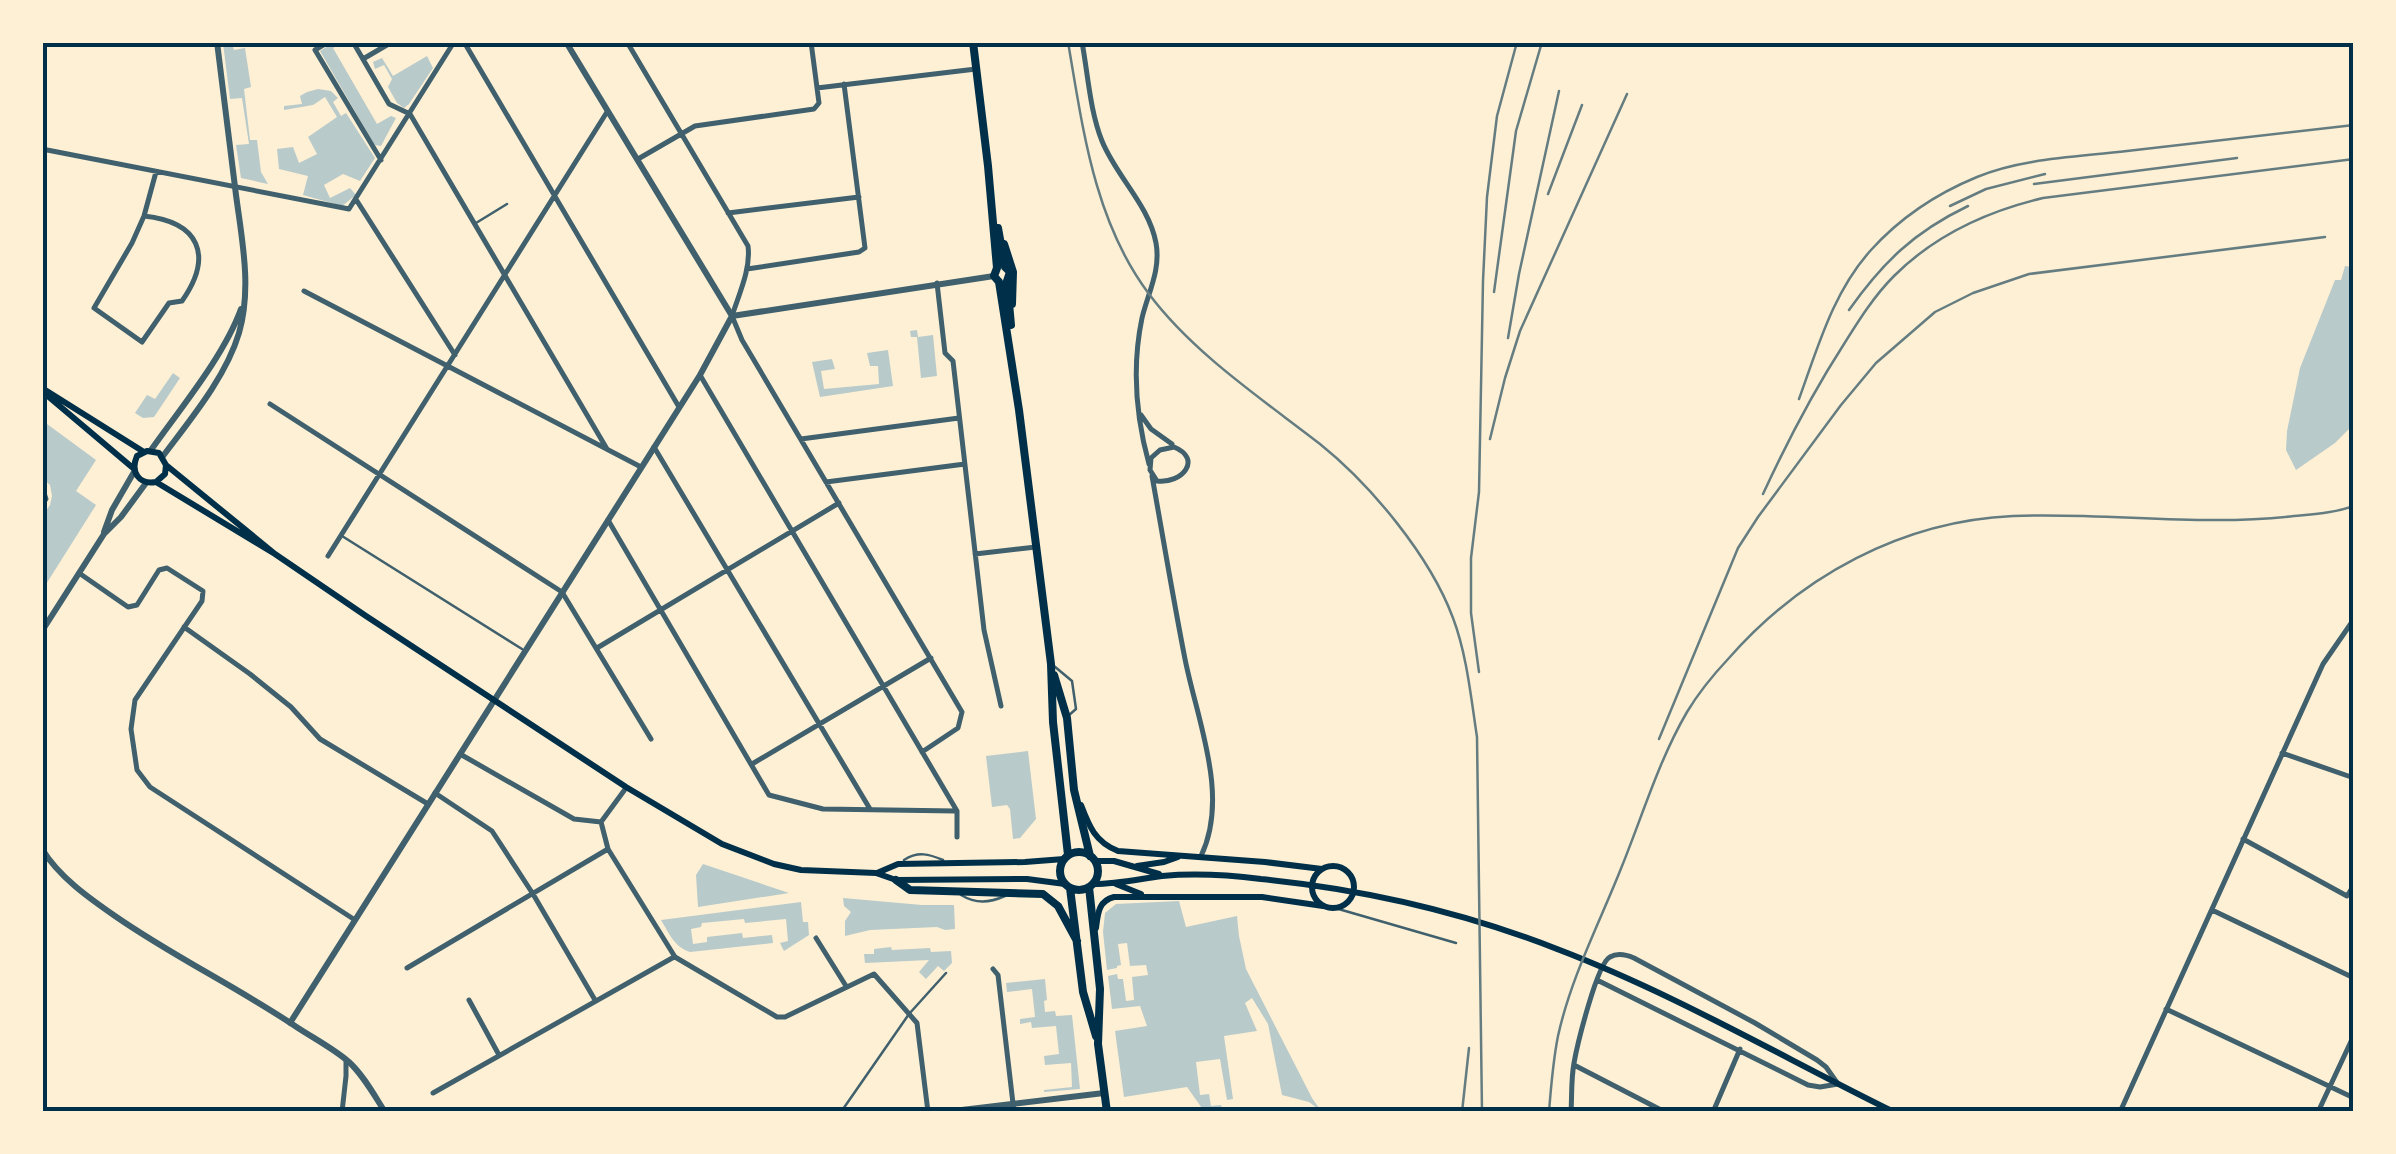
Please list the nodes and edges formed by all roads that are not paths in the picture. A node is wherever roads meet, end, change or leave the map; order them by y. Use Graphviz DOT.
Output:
graph roads {
  1 [pos="217,42"];
  2 [pos="328,42"];
  3 [pos="353,42"];
  4 [pos="392,42"];
  5 [pos="454,42"];
  6 [pos="464,42"];
  7 [pos="566,42"];
  8 [pos="627,42"];
  9 [pos="811,42"];
  10 [pos="973,42"];
  11 [pos="1082,42"];
  12 [pos="363,59"];
  13 [pos="976,69"];
  14 [pos="844,84"];
  15 [pos="817,88"];
  16 [pos="607,112"];
  17 [pos="410,114"];
  18 [pos="682,134"];
  19 [pos="42,149"];
  20 [pos="381,160"];
  21 [pos="636,160"];
  22 [pos="988,166"];
  23 [pos="156,172"];
  24 [pos="235,188"];
  25 [pos="556,196"];
  26 [pos="859,197"];
  27 [pos="356,200"];
  28 [pos="507,204"];
  29 [pos="728,212"];
  30 [pos="144,216"];
  31 [pos="474,224"];
  32 [pos="998,231"];
  33 [pos="747,269"];
  34 [pos="1000,274"];
  35 [pos="504,276"];
  36 [pos="937,283"];
  37 [pos="246,288"];
  38 [pos="304,291"];
  39 [pos="732,316"];
  40 [pos="1010,320"];
  41 [pos="455,354"];
  42 [pos="448,366"];
  43 [pos="700,375"];
  44 [pos="42,390"];
  45 [pos="1017,394"];
  46 [pos="270,404"];
  47 [pos="679,408"];
  48 [pos="1141,414"];
  49 [pos="959,418"];
  50 [pos="801,440"];
  51 [pos="654,447"];
  52 [pos="606,448"];
  53 [pos="1180,448"];
  54 [pos="147,451"];
  55 [pos="163,456"];
  56 [pos="965,464"];
  57 [pos="1149,464"];
  58 [pos="166,465"];
  59 [pos="642,467"];
  60 [pos="134,470"];
  61 [pos="380,474"];
  62 [pos="1152,476"];
  63 [pos="156,482"];
  64 [pos="826,482"];
  65 [pos="146,483"];
  66 [pos="42,487"];
  67 [pos="838,503"];
  68 [pos="42,504"];
  69 [pos="608,520"];
  70 [pos="792,531"];
  71 [pos="104,534"];
  72 [pos="341,536"];
  73 [pos="1036,547"];
  74 [pos="275,554"];
  75 [pos="975,554"];
  76 [pos="328,556"];
  77 [pos="727,570"];
  78 [pos="78,572"];
  79 [pos="562,592"];
  80 [pos="661,610"];
  81 [pos="2354,619"];
  82 [pos="184,628"];
  83 [pos="42,631"];
  84 [pos="596,648"];
  85 [pos="525,650"];
  86 [pos="930,658"];
  87 [pos="1051,664"];
  88 [pos="883,686"];
  89 [pos="493,701"];
  90 [pos="1000,706"];
  91 [pos="1067,718"];
  92 [pos="819,724"];
  93 [pos="650,739"];
  94 [pos="922,752"];
  95 [pos="2282,753"];
  96 [pos="460,754"];
  97 [pos="751,764"];
  98 [pos="2354,778"];
  99 [pos="626,787"];
  100 [pos="1074,790"];
  101 [pos="435,793"];
  102 [pos="428,804"];
  103 [pos="870,810"];
  104 [pos="957,811"];
  105 [pos="601,822"];
  106 [pos="957,837"];
  107 [pos="2243,839"];
  108 [pos="608,849"];
  109 [pos="42,850"];
  110 [pos="1179,856"];
  111 [pos="1200,856"];
  112 [pos="1066,857"];
  113 [pos="1093,858"];
  114 [pos="1131,866"];
  115 [pos="1322,869"];
  116 [pos="876,874"];
  117 [pos="1165,876"];
  118 [pos="896,880"];
  119 [pos="1114,884"];
  120 [pos="2354,885"];
  121 [pos="1067,886"];
  122 [pos="1092,886"];
  123 [pos="532,894"];
  124 [pos="1147,896"];
  125 [pos="1323,906"];
  126 [pos="1335,908"];
  127 [pos="2211,910"];
  128 [pos="355,920"];
  129 [pos="816,938"];
  130 [pos="1094,938"];
  131 [pos="1077,941"];
  132 [pos="1456,943"];
  133 [pos="675,956"];
  134 [pos="407,968"];
  135 [pos="993,969"];
  136 [pos="946,973"];
  137 [pos="2354,978"];
  138 [pos="1597,980"];
  139 [pos="846,986"];
  140 [pos="469,1000"];
  141 [pos="596,1001"];
  142 [pos="2166,1009"];
  143 [pos="909,1014"];
  144 [pos="290,1022"];
  145 [pos="2354,1036"];
  146 [pos="1098,1044"];
  147 [pos="1740,1050"];
  148 [pos="499,1055"];
  149 [pos="346,1059"];
  150 [pos="1574,1065"];
  151 [pos="1838,1084"];
  152 [pos="2330,1085"];
  153 [pos="432,1093"];
  154 [pos="1104,1093"];
  155 [pos="2354,1098"];
  156 [pos="1014,1108"];
  157 [pos="2121,1111"];
  158 [pos="342,1112"];
  159 [pos="385,1112"];
  160 [pos="841,1112"];
  161 [pos="928,1112"];
  162 [pos="944,1112"];
  163 [pos="1107,1112"];
  164 [pos="1571,1112"];
  165 [pos="1665,1112"];
  166 [pos="1714,1112"];
  167 [pos="1894,1112"];
  168 [pos="2318,1112"];
  1 -- 24 [label="street"];
  2 -- 20 [label="street"];
  3 -- 12 [label="street"];
  4 -- 12 [label="street"];
  5 -- 17 [label="street"];
  6 -- 25 [label="street"];
  7 -- 16 [label="street"];
  8 -- 18 [label="street"];
  9 -- 15 [label="street"];
  10 -- 13 [label="main road"];
  11 -- 48 [label="street"];
  12 -- 17 [label="street"];
  13 -- 14 [label="street"];
  13 -- 22 [label="main road"];
  14 -- 15 [label="street"];
  14 -- 26 [label="street"];
  15 -- 18 [label="street"];
  16 -- 21 [label="street"];
  16 -- 25 [label="street"];
  17 -- 20 [label="street"];
  17 -- 31 [label="street"];
  18 -- 21 [label="street"];
  18 -- 29 [label="street"];
  19 -- 23 [label="street"];
  20 -- 27 [label="street"];
  21 -- 39 [label="street"];
  22 -- 32 [label="main road"];
  22 -- 34 [label="main road"];
  23 -- 24 [label="street"];
  23 -- 30 [label="street"];
  24 -- 27 [label="street"];
  24 -- 37 [label="street"];
  25 -- 35 [label="street"];
  25 -- 47 [label="street"];
  26 -- 29 [label="street"];
  26 -- 33 [label="street"];
  27 -- 41 [label="street"];
  28 -- 31 [label="lane"];
  29 -- 33 [label="street"];
  30 -- 30 [label="street"];
  31 -- 35 [label="street"];
  32 -- 34 [label="main road"];
  32 -- 40 [label="main road"];
  33 -- 39 [label="street"];
  34 -- 36 [label="street"];
  34 -- 40 [label="main road"];
  34 -- 45 [label="main road"];
  35 -- 41 [label="street"];
  35 -- 52 [label="street"];
  36 -- 39 [label="street"];
  36 -- 49 [label="street"];
  37 -- 54 [label="street"];
  37 -- 55 [label="street"];
  38 -- 42 [label="street"];
  39 -- 43 [label="street"];
  39 -- 50 [label="street"];
  40 -- 45 [label="main road"];
  41 -- 42 [label="street"];
  42 -- 52 [label="street"];
  42 -- 61 [label="street"];
  43 -- 47 [label="street"];
  43 -- 70 [label="street"];
  44 -- 54 [label="main road"];
  44 -- 60 [label="main road"];
  45 -- 73 [label="main road"];
  46 -- 61 [label="street"];
  47 -- 51 [label="street"];
  48 -- 53 [label="street"];
  48 -- 57 [label="street"];
  49 -- 50 [label="street"];
  49 -- 56 [label="street"];
  50 -- 64 [label="street"];
  51 -- 59 [label="street"];
  51 -- 77 [label="street"];
  52 -- 59 [label="street"];
  53 -- 57 [label="street"];
  53 -- 62 [label="street"];
  54 -- 55 [label="main road"];
  54 -- 60 [label="main road"];
  55 -- 58 [label="main road"];
  56 -- 64 [label="street"];
  56 -- 75 [label="street"];
  57 -- 62 [label="street"];
  58 -- 63 [label="main road"];
  58 -- 74 [label="main road"];
  59 -- 69 [label="street"];
  60 -- 65 [label="main road"];
  60 -- 71 [label="street"];
  61 -- 72 [label="street"];
  61 -- 79 [label="street"];
  62 -- 111 [label="street"];
  63 -- 65 [label="main road"];
  63 -- 74 [label="main road"];
  64 -- 67 [label="street"];
  65 -- 71 [label="street"];
  66 -- 68 [label="street"];
  67 -- 70 [label="street"];
  67 -- 86 [label="street"];
  69 -- 79 [label="street"];
  69 -- 80 [label="street"];
  70 -- 77 [label="street"];
  70 -- 88 [label="street"];
  71 -- 78 [label="street"];
  72 -- 76 [label="street"];
  72 -- 85 [label="lane"];
  73 -- 75 [label="street"];
  73 -- 87 [label="main road"];
  74 -- 89 [label="main road"];
  75 -- 90 [label="street"];
  77 -- 80 [label="street"];
  77 -- 92 [label="street"];
  78 -- 82 [label="street"];
  78 -- 83 [label="street"];
  79 -- 84 [label="street"];
  79 -- 85 [label="street"];
  80 -- 84 [label="street"];
  80 -- 97 [label="street"];
  81 -- 95 [label="street"];
  82 -- 102 [label="street"];
  82 -- 128 [label="street"];
  84 -- 93 [label="street"];
  85 -- 89 [label="street"];
  86 -- 88 [label="street"];
  86 -- 94 [label="street"];
  87 -- 91 [label="main road"];
  87 -- 91 [label="lane"];
  87 -- 112 [label="main road"];
  88 -- 92 [label="street"];
  88 -- 94 [label="street"];
  89 -- 96 [label="street"];
  89 -- 99 [label="main road"];
  91 -- 100 [label="main road"];
  92 -- 97 [label="street"];
  92 -- 103 [label="street"];
  94 -- 104 [label="street"];
  95 -- 98 [label="street"];
  95 -- 107 [label="street"];
  96 -- 101 [label="street"];
  96 -- 105 [label="street"];
  97 -- 103 [label="street"];
  99 -- 105 [label="street"];
  99 -- 116 [label="main road"];
  100 -- 110 [label="main road"];
  100 -- 113 [label="main road"];
  101 -- 102 [label="street"];
  101 -- 123 [label="street"];
  102 -- 128 [label="street"];
  103 -- 104 [label="street"];
  104 -- 106 [label="street"];
  105 -- 108 [label="street"];
  107 -- 120 [label="street"];
  107 -- 127 [label="street"];
  108 -- 123 [label="street"];
  108 -- 133 [label="street"];
  109 -- 144 [label="street"];
  110 -- 111 [label="main road"];
  110 -- 114 [label="main road"];
  111 -- 115 [label="main road"];
  112 -- 113 [label="main road"];
  112 -- 116 [label="main road"];
  112 -- 121 [label="main road"];
  113 -- 114 [label="main road"];
  113 -- 122 [label="main road"];
  114 -- 117 [label="main road"];
  115 -- 125 [label="main road"];
  115 -- 126 [label="main road"];
  116 -- 118 [label="main road"];
  117 -- 119 [label="main road"];
  117 -- 151 [label="main road"];
  118 -- 121 [label="main road"];
  118 -- 131 [label="main road"];
  119 -- 122 [label="main road"];
  119 -- 124 [label="main road"];
  121 -- 122 [label="main road"];
  121 -- 131 [label="main road"];
  122 -- 130 [label="main road"];
  123 -- 134 [label="street"];
  123 -- 141 [label="street"];
  124 -- 125 [label="main road"];
  124 -- 130 [label="main road"];
  125 -- 126 [label="main road"];
  126 -- 132 [label="lane"];
  127 -- 137 [label="street"];
  127 -- 142 [label="street"];
  128 -- 144 [label="street"];
  129 -- 139 [label="street"];
  130 -- 146 [label="main road"];
  131 -- 146 [label="main road"];
  133 -- 139 [label="street"];
  133 -- 141 [label="street"];
  135 -- 156 [label="street"];
  136 -- 143 [label="lane"];
  138 -- 147 [label="street"];
  138 -- 150 [label="street"];
  138 -- 151 [label="street"];
  139 -- 143 [label="street"];
  140 -- 148 [label="street"];
  141 -- 148 [label="street"];
  142 -- 152 [label="street"];
  142 -- 157 [label="street"];
  143 -- 160 [label="lane"];
  143 -- 161 [label="street"];
  144 -- 149 [label="street"];
  145 -- 152 [label="street"];
  146 -- 154 [label="main road"];
  147 -- 151 [label="street"];
  147 -- 166 [label="street"];
  148 -- 153 [label="street"];
  149 -- 158 [label="street"];
  149 -- 159 [label="street"];
  150 -- 164 [label="street"];
  150 -- 165 [label="street"];
  151 -- 167 [label="main road"];
  152 -- 155 [label="street"];
  152 -- 168 [label="street"];
  154 -- 156 [label="street"];
  154 -- 163 [label="main road"];
  156 -- 162 [label="street"];
}
